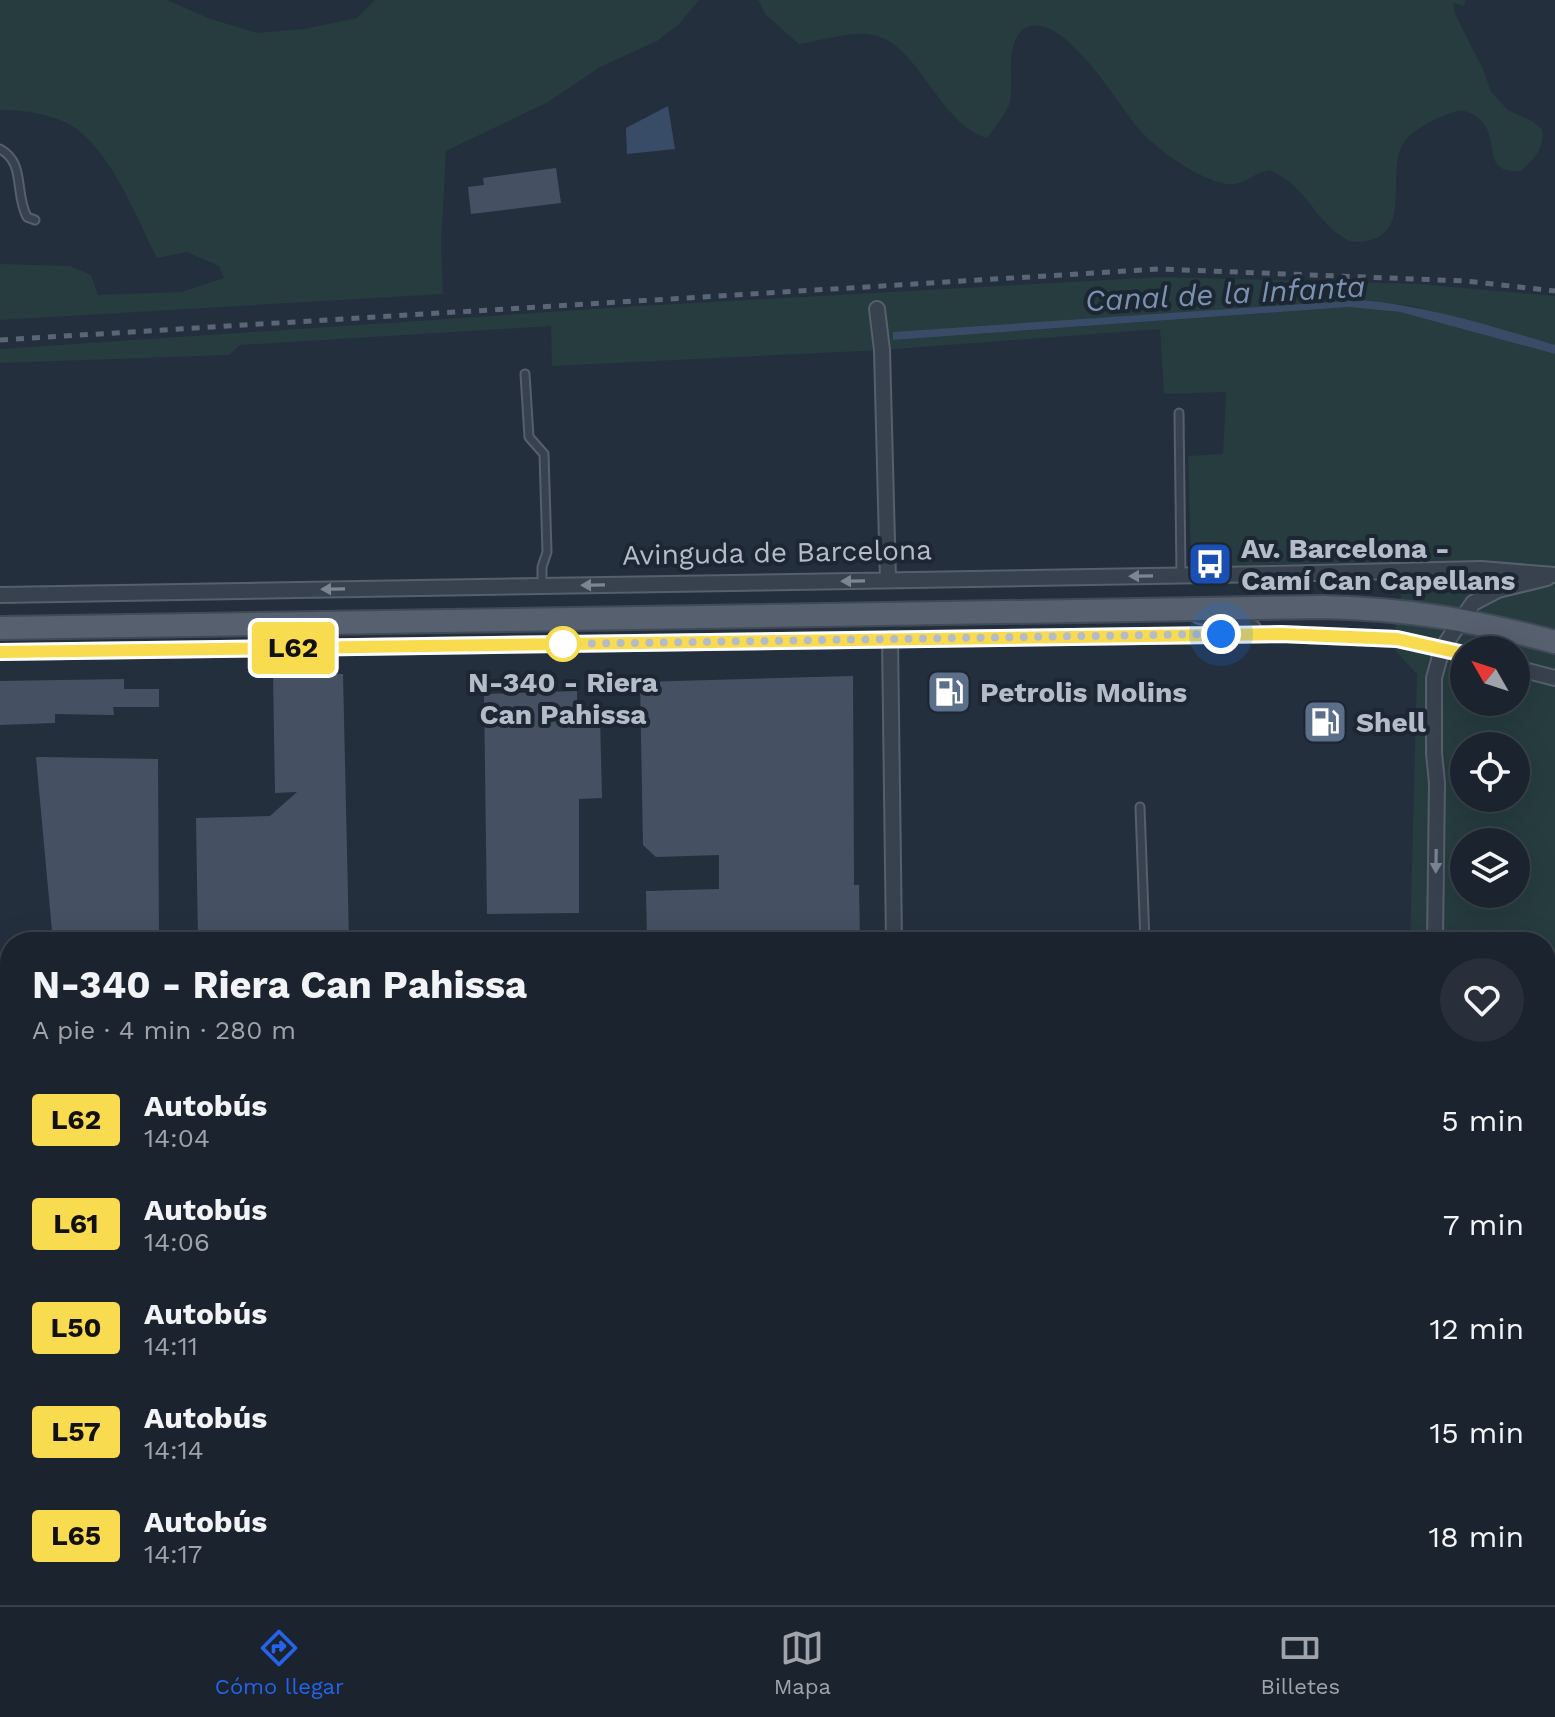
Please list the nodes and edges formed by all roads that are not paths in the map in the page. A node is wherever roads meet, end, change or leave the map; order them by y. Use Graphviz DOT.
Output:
graph roads {
  1 [pos="0,149"];
  2 [pos="35,220"];
  3 [pos="877,309"];
  4 [pos="525,374"];
  5 [pos="1179,413"];
  6 [pos="1181,576"];
  7 [pos="1555,576"];
  8 [pos="888,580"];
  9 [pos="542,586"];
  10 [pos="0,595"];
  11 [pos="1168,609"];
  12 [pos="1462,619"];
  13 [pos="0,628"];
  14 [pos="1281,634"];
  15 [pos="890,639"];
  16 [pos="1555,642"];
  17 [pos="1442,649"];
  18 [pos="1450,651"];
  19 [pos="0,652"];
  20 [pos="1530,672"];
  21 [pos="1555,678"];
  22 [pos="1140,807"];
  23 [pos="894,932"];
  24 [pos="1145,932"];
  25 [pos="1435,932"];
  1 -- 2 [label="lane"];
  3 -- 8 [label="street"];
  4 -- 9 [label="lane"];
  5 -- 6 [label="lane"];
  6 -- 7 [label="street, Avinguda de Barcelona"];
  6 -- 8 [label="street, Avinguda de Barcelona, one-way"];
  7 -- 12 [label="street, Avinguda de Barcelona"];
  8 -- 9 [label="street, Avinguda de Barcelona, one-way"];
  9 -- 10 [label="street, Avinguda de Barcelona, one-way"];
  11 -- 12 [label="main road"];
  11 -- 13 [label="main road"];
  11 -- 14 [label="street"];
  12 -- 16 [label="main road"];
  12 -- 17 [label="street, Avinguda de Barcelona"];
  14 -- 15 [label="street"];
  14 -- 17 [label="street"];
  15 -- 19 [label="street"];
  15 -- 23 [label="street"];
  17 -- 18 [label="street"];
  17 -- 25 [label="street, one-way"];
  20 -- 21 [label="street"];
  22 -- 24 [label="lane"];
}
